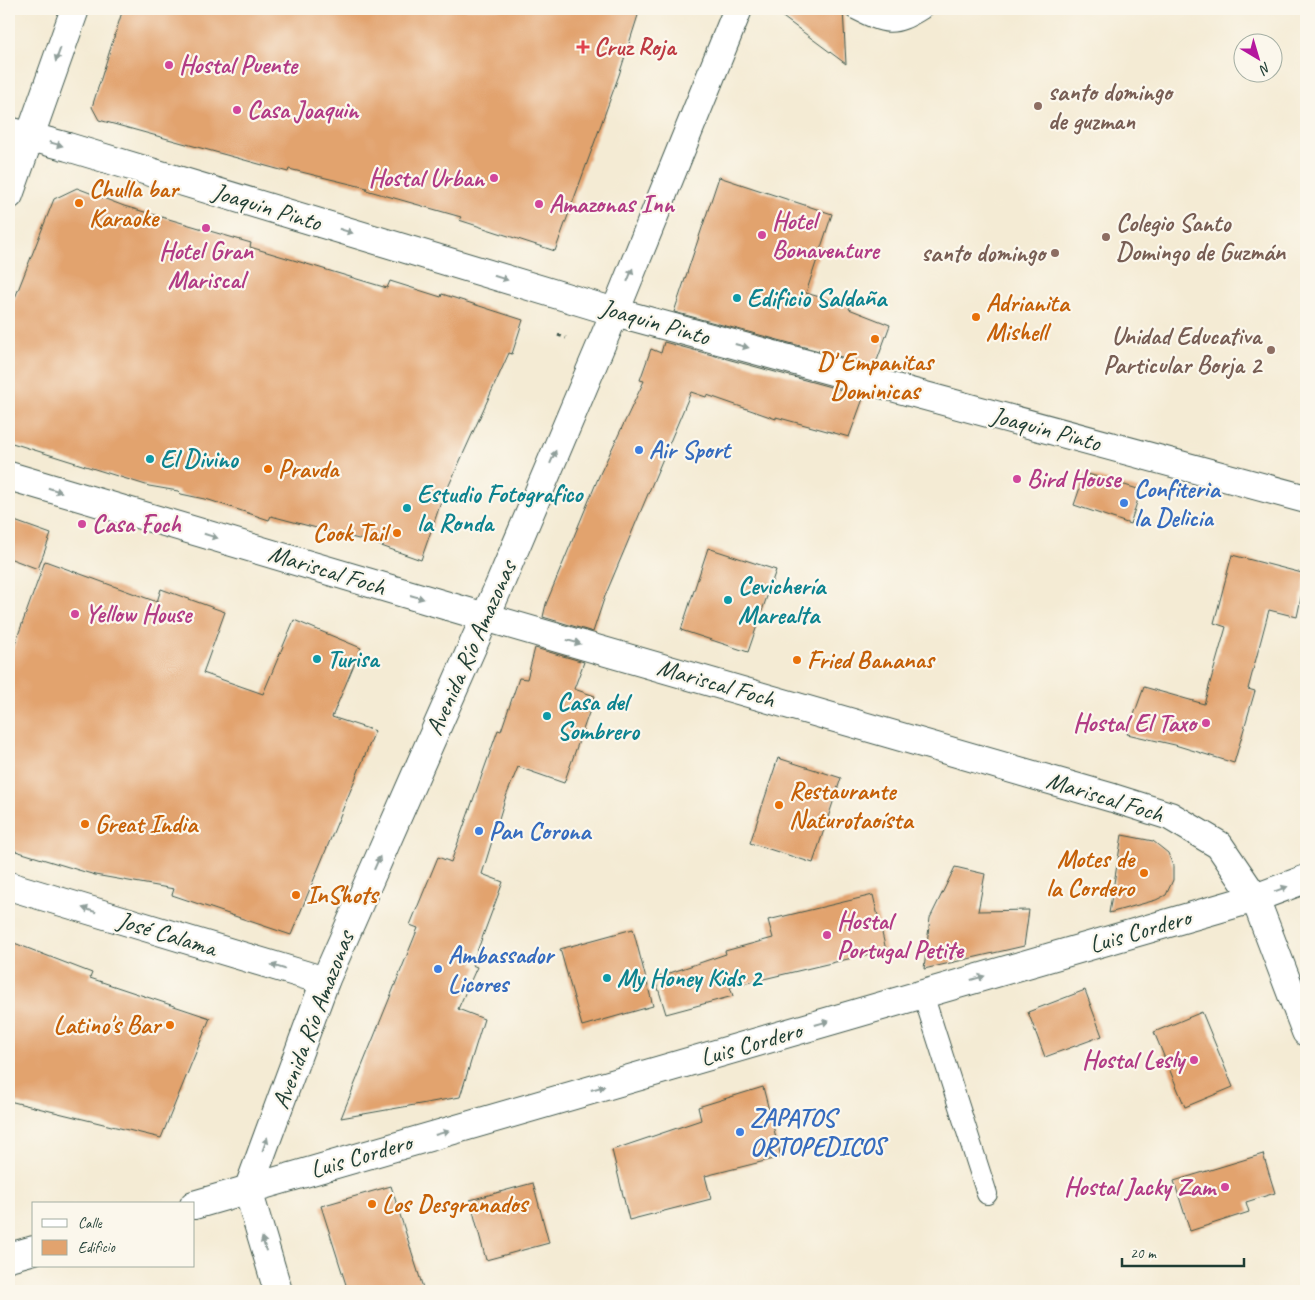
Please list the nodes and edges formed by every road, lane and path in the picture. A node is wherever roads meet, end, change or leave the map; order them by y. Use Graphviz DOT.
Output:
graph roads {
  1 [pos="74,9"];
  2 [pos="738,9"];
  3 [pos="855,9"];
  4 [pos="922,9"];
  5 [pos="19,134"];
  6 [pos="9,195"];
  7 [pos="615,312"];
  8 [pos="9,476"];
  9 [pos="1306,499"];
  10 [pos="485,617"];
  11 [pos="1306,879"];
  12 [pos="9,886"];
  13 [pos="1255,898"];
  14 [pos="325,981"];
  15 [pos="923,994"];
  16 [pos="1306,1032"];
  17 [pos="248,1190"];
  18 [pos="987,1194"];
  19 [pos="195,1205"];
  20 [pos="32,1251"];
  21 [pos="9,1257"];
  22 [pos="278,1291"];
  1 -- 5 [label="street, one-way"];
  7 -- 2 [label="street, Avenida Río Amazonas, one-way"];
  3 -- 4 [label="lane"];
  5 -- 6 [label="street"];
  5 -- 7 [label="street, Joaquin Pinto, one-way"];
  7 -- 9 [label="street, Joaquin Pinto, one-way"];
  10 -- 7 [label="street, Avenida Río Amazonas, one-way"];
  8 -- 10 [label="street, Mariscal Foch, one-way"];
  10 -- 13 [label="street, Mariscal Foch, one-way"];
  14 -- 10 [label="street, Avenida Río Amazonas, one-way"];
  13 -- 11 [label="street, Luis Cordero, one-way"];
  14 -- 12 [label="street, José Calama, one-way"];
  15 -- 13 [label="street, Luis Cordero, one-way"];
  13 -- 16 [label="street, Mariscal Foch"];
  17 -- 14 [label="street, Avenida Río Amazonas, one-way"];
  17 -- 15 [label="street, Luis Cordero, one-way"];
  15 -- 18 [label="lane"];
  17 -- 19 [label="street, Luis Cordero"];
  22 -- 17 [label="street, one-way"];
  20 -- 21 [label="street"];
}
